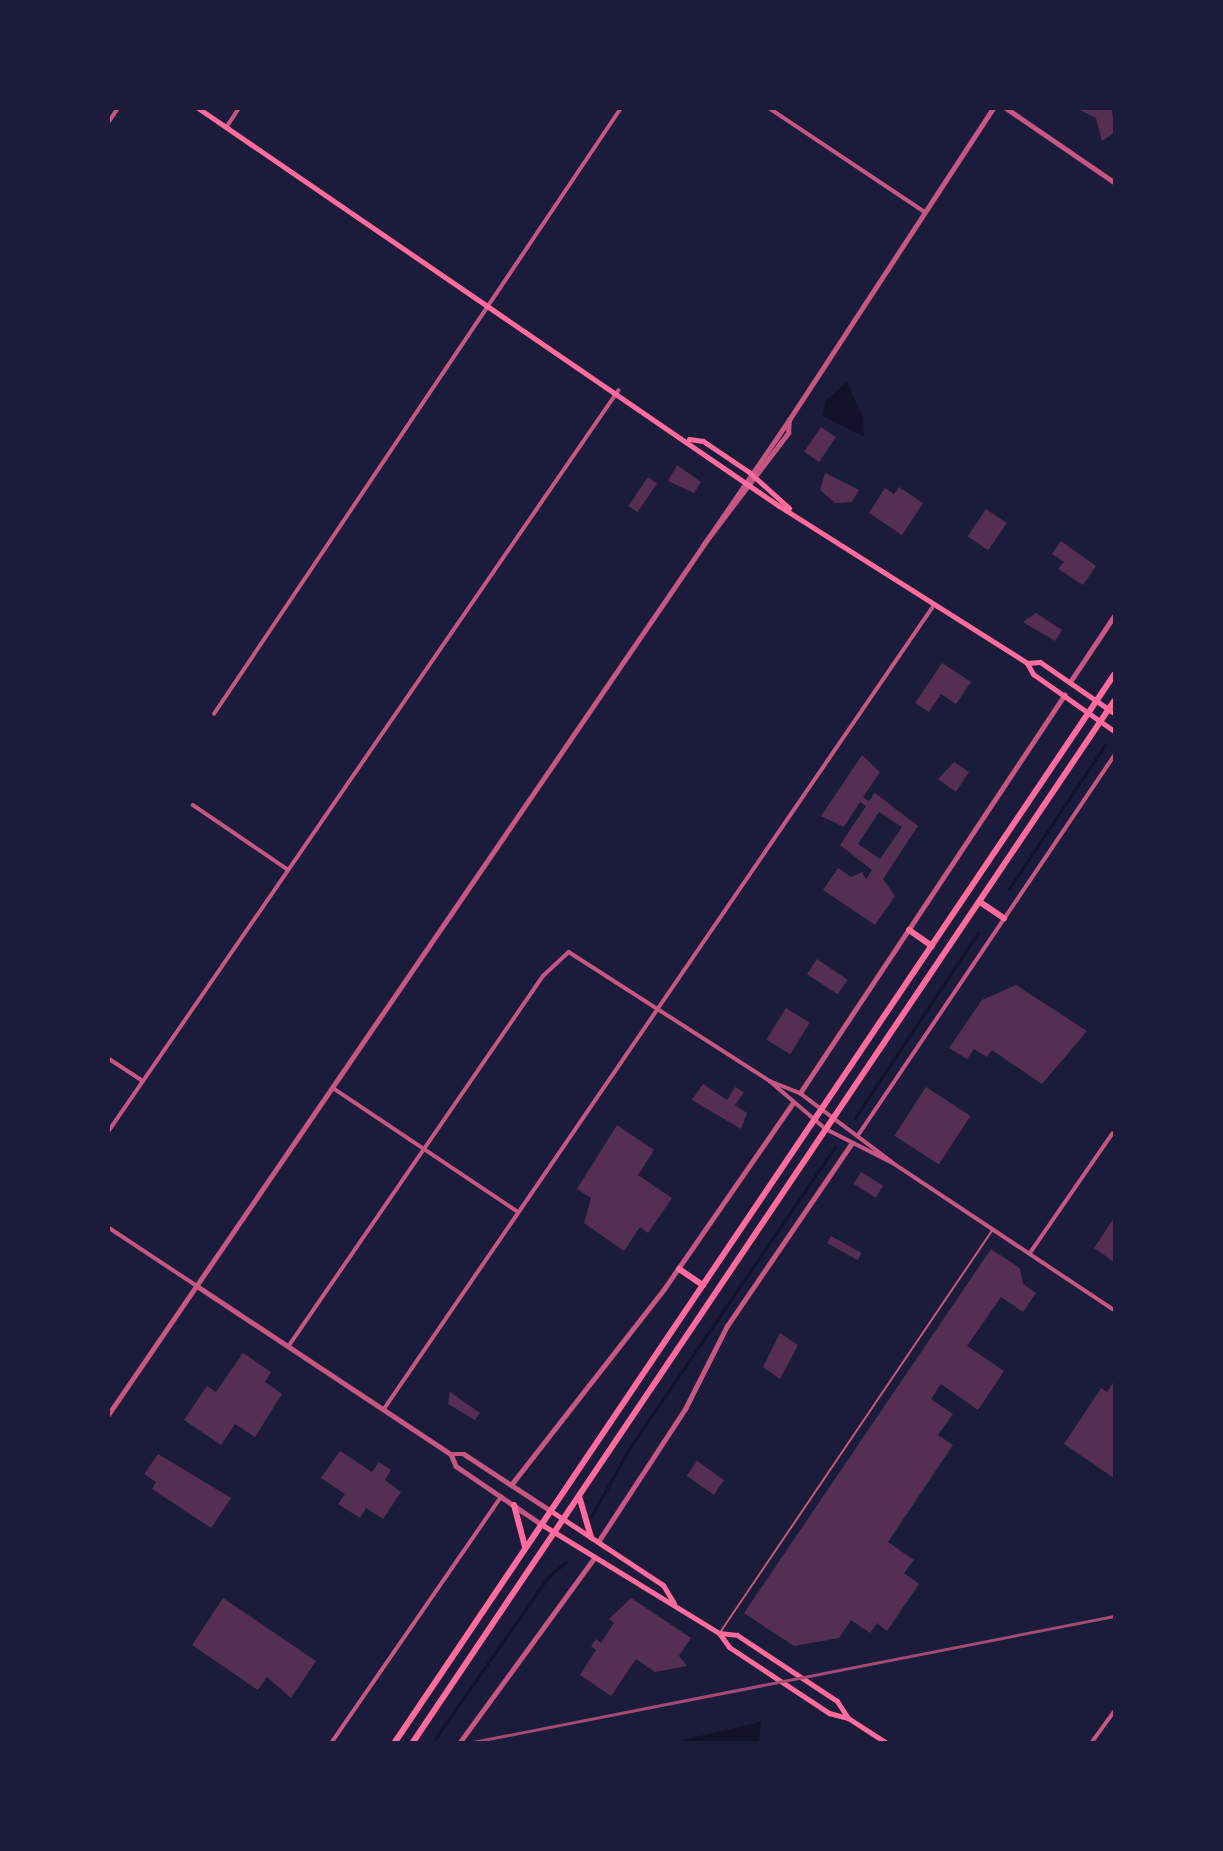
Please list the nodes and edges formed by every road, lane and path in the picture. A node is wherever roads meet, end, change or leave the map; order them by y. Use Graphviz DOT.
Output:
graph roads {
  1 [pos="118,108"];
  2 [pos="198,108"];
  3 [pos="239,108"];
  4 [pos="621,108"];
  5 [pos="769,108"];
  6 [pos="993,108"];
  7 [pos="1006,108"];
  8 [pos="108,123"];
  9 [pos="226,128"];
  10 [pos="1115,182"];
  11 [pos="925,212"];
  12 [pos="491,306"];
  13 [pos="618,391"];
  14 [pos="789,420"];
  15 [pos="689,439"];
  16 [pos="749,472"];
  17 [pos="757,478"];
  18 [pos="743,481"];
  19 [pos="751,487"];
  20 [pos="789,508"];
  21 [pos="703,545"];
  22 [pos="935,604"];
  23 [pos="1115,615"];
  24 [pos="1027,663"];
  25 [pos="1115,674"];
  26 [pos="1070,682"];
  27 [pos="1064,695"];
  28 [pos="1097,701"];
  29 [pos="1115,701"];
  30 [pos="1112,711"];
  31 [pos="1088,713"];
  32 [pos="214,715"];
  33 [pos="1101,721"];
  34 [pos="1115,730"];
  35 [pos="1115,756"];
  36 [pos="193,805"];
  37 [pos="287,869"];
  38 [pos="980,902"];
  39 [pos="1004,918"];
  40 [pos="909,930"];
  41 [pos="932,946"];
  42 [pos="657,1007"];
  43 [pos="108,1058"];
  44 [pos="143,1081"];
  45 [pos="770,1081"];
  46 [pos="332,1087"];
  47 [pos="800,1093"];
  48 [pos="792,1104"];
  49 [pos="822,1108"];
  50 [pos="835,1117"];
  51 [pos="814,1120"];
  52 [pos="826,1129"];
  53 [pos="108,1132"];
  54 [pos="859,1134"];
  55 [pos="1112,1134"];
  56 [pos="851,1144"];
  57 [pos="424,1149"];
  58 [pos="893,1163"];
  59 [pos="517,1211"];
  60 [pos="108,1227"];
  61 [pos="993,1229"];
  62 [pos="1030,1254"];
  63 [pos="679,1269"];
  64 [pos="703,1285"];
  65 [pos="197,1286"];
  66 [pos="1115,1310"];
  67 [pos="288,1347"];
  68 [pos="384,1409"];
  69 [pos="108,1416"];
  70 [pos="451,1454"];
  71 [pos="511,1485"];
  72 [pos="579,1495"];
  73 [pos="501,1497"];
  74 [pos="514,1505"];
  75 [pos="551,1511"];
  76 [pos="563,1519"];
  77 [pos="541,1524"];
  78 [pos="554,1532"];
  79 [pos="591,1537"];
  80 [pos="598,1542"];
  81 [pos="526,1548"];
  82 [pos="594,1558"];
  83 [pos="674,1603"];
  84 [pos="719,1633"];
  85 [pos="1115,1712"];
  86 [pos="848,1718"];
  87 [pos="332,1742"];
  88 [pos="395,1742"];
  89 [pos="413,1742"];
  90 [pos="460,1742"];
  91 [pos="885,1742"];
  92 [pos="1093,1742"];
  1 -- 8 [label="street"];
  2 -- 9 [label="main road"];
  3 -- 9 [label="street"];
  4 -- 12 [label="street"];
  5 -- 11 [label="street"];
  6 -- 11 [label="street"];
  7 -- 10 [label="street"];
  9 -- 12 [label="main road"];
  11 -- 14 [label="street"];
  12 -- 13 [label="main road"];
  12 -- 32 [label="street"];
  13 -- 15 [label="main road"];
  13 -- 37 [label="street"];
  14 -- 16 [label="street"];
  14 -- 17 [label="street"];
  15 -- 16 [label="main road"];
  15 -- 18 [label="main road"];
  16 -- 17 [label="main road"];
  16 -- 18 [label="street"];
  17 -- 19 [label="street"];
  17 -- 20 [label="main road"];
  18 -- 19 [label="main road"];
  18 -- 21 [label="street"];
  19 -- 20 [label="main road"];
  19 -- 21 [label="street"];
  20 -- 22 [label="main road"];
  21 -- 46 [label="street"];
  22 -- 24 [label="main road"];
  22 -- 42 [label="street"];
  23 -- 26 [label="street"];
  24 -- 26 [label="main road"];
  24 -- 27 [label="main road"];
  25 -- 28 [label="main road"];
  26 -- 28 [label="main road"];
  27 -- 31 [label="main road"];
  27 -- 40 [label="street"];
  28 -- 30 [label="main road"];
  28 -- 31 [label="main road"];
  29 -- 30 [label="main road"];
  30 -- 33 [label="main road"];
  31 -- 33 [label="main road"];
  31 -- 41 [label="main road"];
  33 -- 34 [label="main road"];
  33 -- 38 [label="main road"];
  35 -- 39 [label="street"];
  36 -- 37 [label="street"];
  37 -- 44 [label="street"];
  38 -- 39 [label="main road"];
  38 -- 50 [label="main road"];
  39 -- 54 [label="street"];
  40 -- 41 [label="main road"];
  40 -- 47 [label="street"];
  41 -- 49 [label="main road"];
  42 -- 45 [label="street"];
  42 -- 57 [label="street"];
  42 -- 59 [label="street"];
  43 -- 44 [label="street"];
  44 -- 53 [label="street"];
  45 -- 47 [label="street"];
  45 -- 48 [label="street"];
  46 -- 57 [label="street"];
  46 -- 65 [label="street"];
  47 -- 49 [label="street"];
  48 -- 51 [label="street"];
  48 -- 63 [label="street"];
  49 -- 50 [label="street"];
  49 -- 51 [label="main road"];
  50 -- 52 [label="main road"];
  50 -- 54 [label="street"];
  51 -- 52 [label="street"];
  51 -- 64 [label="main road"];
  52 -- 56 [label="street"];
  52 -- 72 [label="main road"];
  54 -- 58 [label="street"];
  55 -- 62 [label="street"];
  56 -- 58 [label="street"];
  56 -- 80 [label="street"];
  57 -- 59 [label="street"];
  57 -- 67 [label="street"];
  58 -- 61 [label="street"];
  59 -- 68 [label="street"];
  60 -- 65 [label="street"];
  61 -- 62 [label="street"];
  61 -- 84 [label="lane"];
  62 -- 66 [label="street"];
  63 -- 64 [label="main road"];
  63 -- 71 [label="street"];
  64 -- 75 [label="main road"];
  65 -- 67 [label="street"];
  65 -- 69 [label="street"];
  67 -- 68 [label="street"];
  68 -- 70 [label="street"];
  70 -- 71 [label="street"];
  70 -- 73 [label="street"];
  71 -- 75 [label="street"];
  72 -- 76 [label="main road"];
  72 -- 79 [label="main road"];
  73 -- 74 [label="street"];
  73 -- 87 [label="street"];
  74 -- 77 [label="street"];
  74 -- 81 [label="main road"];
  75 -- 76 [label="main road"];
  75 -- 77 [label="main road"];
  76 -- 78 [label="main road"];
  76 -- 79 [label="main road"];
  77 -- 78 [label="main road"];
  77 -- 81 [label="main road"];
  78 -- 82 [label="main road"];
  78 -- 89 [label="main road"];
  79 -- 80 [label="main road"];
  80 -- 83 [label="main road"];
  81 -- 88 [label="main road"];
  82 -- 83 [label="main road"];
  82 -- 90 [label="street"];
  83 -- 84 [label="main road"];
  84 -- 86 [label="main road"];
  84 -- 86 [label="main road"];
  85 -- 92 [label="street"];
  86 -- 91 [label="main road"];
}
